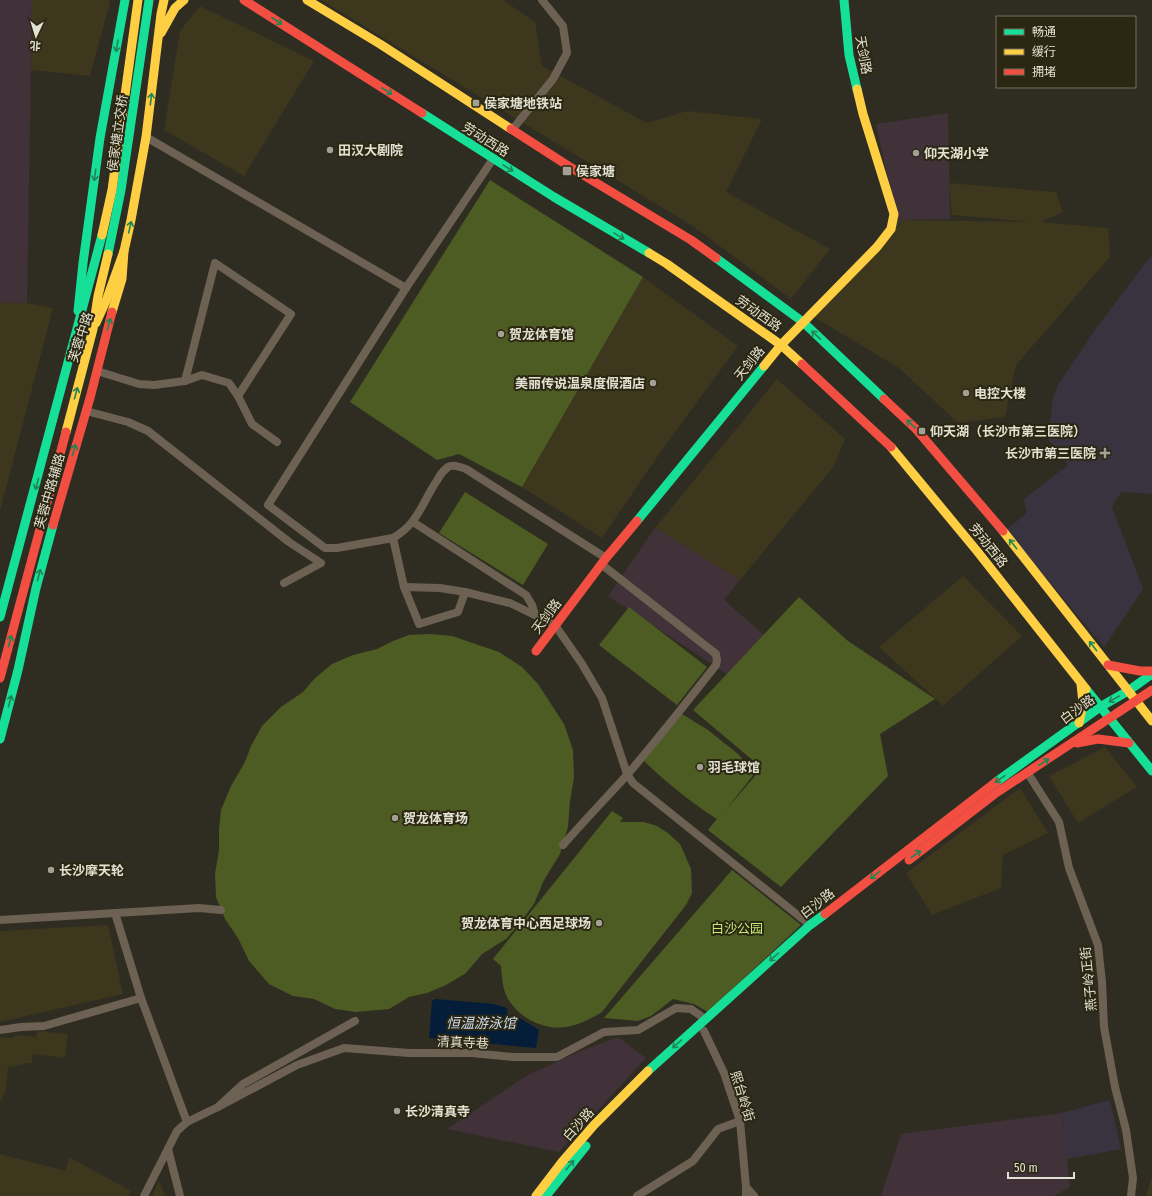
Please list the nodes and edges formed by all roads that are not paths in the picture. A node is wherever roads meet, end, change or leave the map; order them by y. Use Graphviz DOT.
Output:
graph roads {
  1 [pos="138,0"];
  2 [pos="149,0"];
  3 [pos="164,0"];
  4 [pos="184,0"];
  5 [pos="244,0"];
  6 [pos="307,0"];
  7 [pos="542,0"];
  8 [pos="844,0"];
  9 [pos="123,3"];
  10 [pos="159,36"];
  11 [pos="512,130"];
  12 [pos="146,137"];
  13 [pos="493,159"];
  14 [pos="124,251"];
  15 [pos="406,288"];
  16 [pos="803,322"];
  17 [pos="93,329"];
  18 [pos="76,338"];
  19 [pos="781,345"];
  20 [pos="98,371"];
  21 [pos="185,381"];
  22 [pos="238,396"];
  23 [pos="86,411"];
  24 [pos="276,442"];
  25 [pos="413,522"];
  26 [pos="393,538"];
  27 [pos="604,561"];
  28 [pos="284,583"];
  29 [pos="404,587"];
  30 [pos="465,592"];
  31 [pos="535,615"];
  32 [pos="0,617"];
  33 [pos="555,626"];
  34 [pos="536,651"];
  35 [pos="1108,665"];
  36 [pos="1152,670"];
  37 [pos="1152,674"];
  38 [pos="0,678"];
  39 [pos="1081,683"];
  40 [pos="1152,690"];
  41 [pos="1128,691"];
  42 [pos="1136,701"];
  43 [pos="1100,707"];
  44 [pos="1109,719"];
  45 [pos="1152,721"];
  46 [pos="1078,723"];
  47 [pos="0,739"];
  48 [pos="1129,743"];
  49 [pos="1071,744"];
  50 [pos="1152,770"];
  51 [pos="1027,772"];
  52 [pos="627,774"];
  53 [pos="563,845"];
  54 [pos="221,910"];
  55 [pos="115,913"];
  56 [pos="0,920"];
  57 [pos="810,925"];
  58 [pos="142,998"];
  59 [pos="705,1019"];
  60 [pos="354,1021"];
  61 [pos="0,1030"];
  62 [pos="704,1031"];
  63 [pos="218,1107"];
  64 [pos="740,1121"];
  65 [pos="187,1122"];
  66 [pos="168,1149"];
  67 [pos="746,1192"];
  68 [pos="144,1196"];
  69 [pos="180,1196"];
  70 [pos="536,1196"];
  71 [pos="546,1196"];
  72 [pos="637,1196"];
  73 [pos="754,1196"];
  74 [pos="1131,1196"];
  1 -- 18 [label="main road, 侯家塘立交桥"];
  2 -- 17 [label="main road, 侯家塘立交桥"];
  3 -- 10 [label="main road, 芙蓉中路"];
  4 -- 10 [label="main road"];
  5 -- 13 [label="main road, 劳动西路, one-way"];
  6 -- 11 [label="main road, 劳动西路"];
  7 -- 11 [label="street"];
  8 -- 16 [label="main road, 天剑路"];
  9 -- 18 [label="main road, 芙蓉中路, one-way"];
  12 -- 10 [label="main road, 芙蓉中路, one-way"];
  11 -- 16 [label="main road, 劳动西路"];
  14 -- 12 [label="main road, 芙蓉中路, one-way"];
  12 -- 15 [label="street"];
  13 -- 15 [label="street"];
  13 -- 19 [label="main road, 劳动西路, one-way"];
  14 -- 17 [label="main road, 芙蓉中路"];
  20 -- 14 [label="main road, 芙蓉中路辅路, one-way"];
  15 -- 26 [label="street"];
  16 -- 19 [label="main road, 天剑路"];
  35 -- 16 [label="main road, 劳动西路, one-way"];
  38 -- 17 [label="main road, 芙蓉中路, one-way"];
  18 -- 32 [label="main road, 芙蓉中路, one-way"];
  19 -- 27 [label="main road, 天剑路"];
  19 -- 39 [label="main road, 劳动西路"];
  20 -- 21 [label="street"];
  20 -- 23 [label="main road, 芙蓉中路辅路"];
  21 -- 22 [label="street"];
  21 -- 22 [label="street"];
  22 -- 24 [label="street"];
  23 -- 28 [label="street"];
  47 -- 23 [label="main road, 芙蓉中路辅路, one-way"];
  25 -- 26 [label="street"];
  25 -- 27 [label="street"];
  25 -- 31 [label="street"];
  26 -- 29 [label="street"];
  27 -- 33 [label="main road, 天剑路"];
  27 -- 52 [label="street"];
  29 -- 30 [label="street"];
  29 -- 30 [label="street"];
  30 -- 31 [label="street"];
  31 -- 33 [label="street"];
  33 -- 34 [label="main road, 天剑路"];
  33 -- 52 [label="street"];
  35 -- 36 [label="main road"];
  35 -- 41 [label="main road, 劳动西路"];
  37 -- 41 [label="main road, 白沙路"];
  39 -- 43 [label="main road, 劳动西路"];
  39 -- 46 [label="main road"];
  40 -- 42 [label="main road, 白沙路"];
  41 -- 42 [label="main road, 劳动西路"];
  41 -- 43 [label="main road, 白沙路, one-way"];
  42 -- 44 [label="main road, 白沙路"];
  42 -- 45 [label="main road, 劳动西路"];
  43 -- 44 [label="main road, 劳动西路"];
  43 -- 46 [label="main road, 白沙路"];
  44 -- 48 [label="main road, 劳动西路"];
  44 -- 49 [label="main road, 白沙路"];
  46 -- 57 [label="main road, 白沙路, one-way"];
  48 -- 49 [label="main road"];
  48 -- 50 [label="main road, 劳动西路"];
  51 -- 49 [label="main road, 白沙路, one-way"];
  62 -- 51 [label="main road, 白沙路, one-way"];
  51 -- 74 [label="street, 燕子岭正街"];
  52 -- 53 [label="street"];
  52 -- 57 [label="street"];
  54 -- 55 [label="street"];
  55 -- 56 [label="street"];
  55 -- 58 [label="street"];
  57 -- 59 [label="main road, 白沙路, one-way"];
  58 -- 61 [label="street"];
  58 -- 65 [label="street"];
  59 -- 63 [label="street, 清真寺巷"];
  59 -- 70 [label="main road, 白沙路, one-way"];
  60 -- 63 [label="street"];
  62 -- 64 [label="street, 熙台岭街"];
  71 -- 62 [label="main road, 白沙路, one-way"];
  63 -- 65 [label="street"];
  64 -- 67 [label="street, 熙台岭街"];
  64 -- 72 [label="street"];
  65 -- 66 [label="street"];
  66 -- 68 [label="street"];
  66 -- 69 [label="street"];
  67 -- 73 [label="street"];
}
